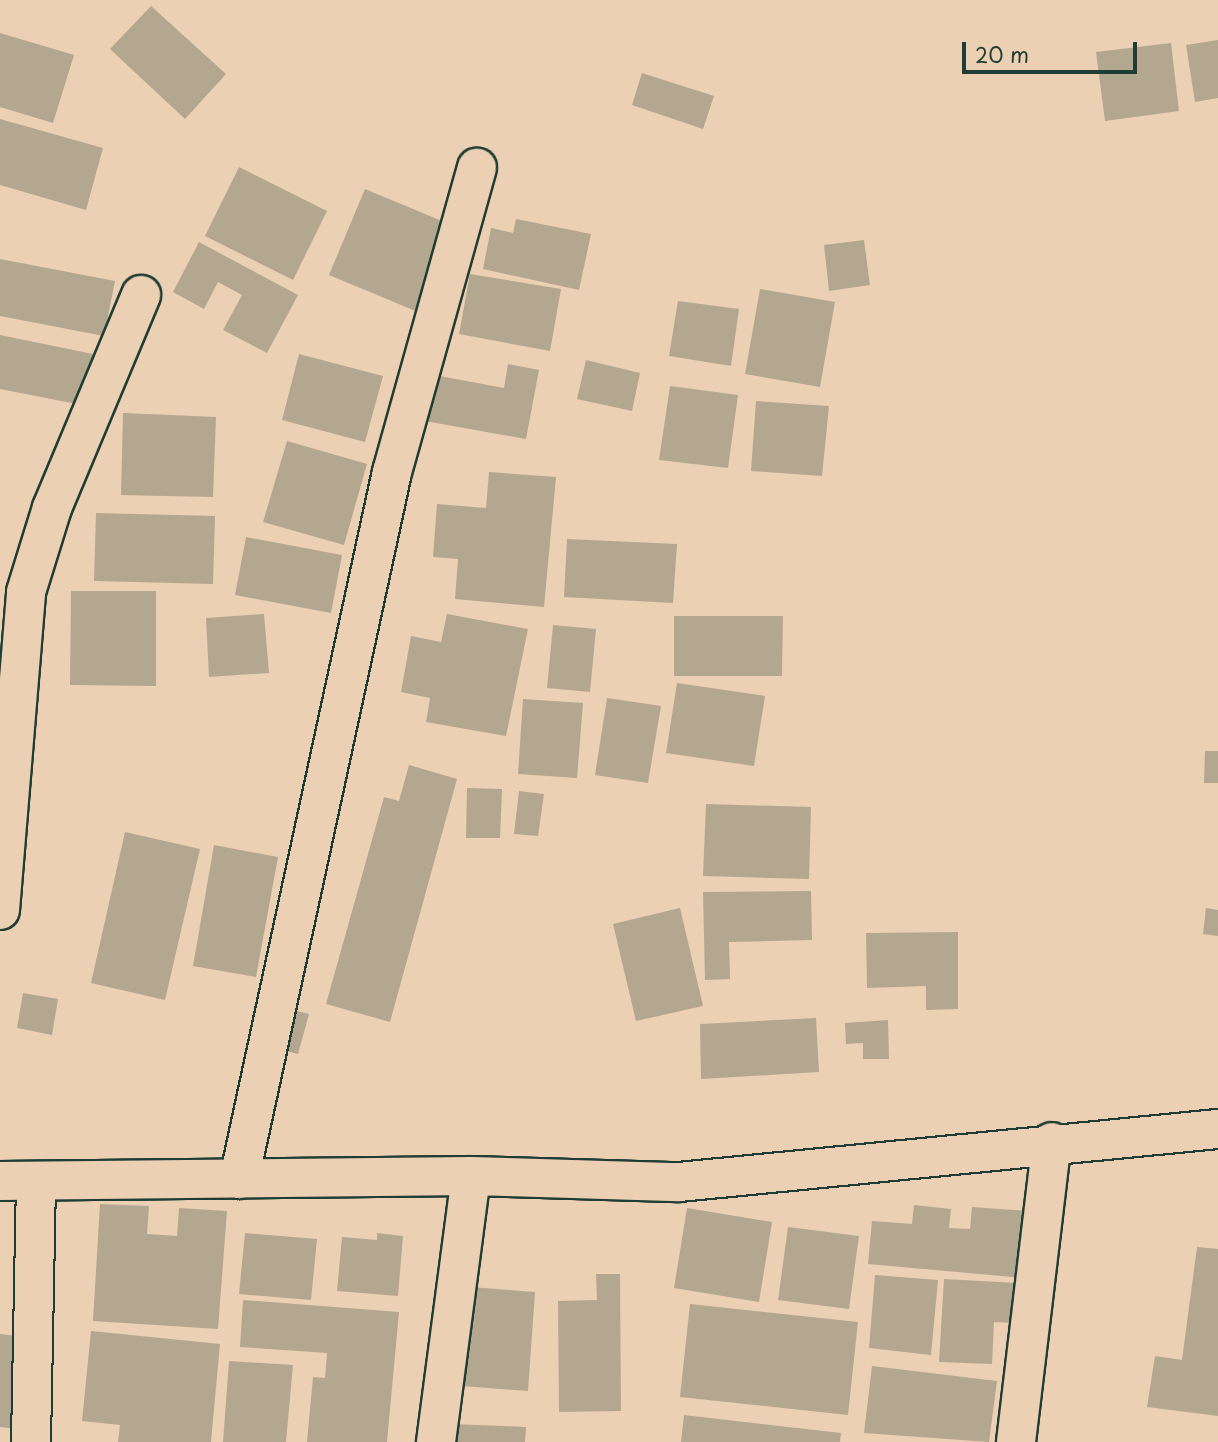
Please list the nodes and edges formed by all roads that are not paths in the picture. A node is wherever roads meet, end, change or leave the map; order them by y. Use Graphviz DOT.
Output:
graph roads {
  1 [pos="477,168"];
  2 [pos="141,295"];
  3 [pos="0,910"];
  4 [pos="1218,1129"];
  5 [pos="1052,1142"];
  6 [pos="471,1176"];
  7 [pos="239,1179"];
  8 [pos="18,1181"];
  9 [pos="31,1442"];
  10 [pos="436,1442"];
  11 [pos="1016,1442"];
  1 -- 7 [label="street"];
  2 -- 3 [label="street"];
  4 -- 5 [label="street"];
  5 -- 6 [label="street"];
  5 -- 11 [label="street"];
  6 -- 7 [label="street"];
  6 -- 10 [label="street"];
  7 -- 8 [label="street"];
  8 -- 9 [label="street"];
}
